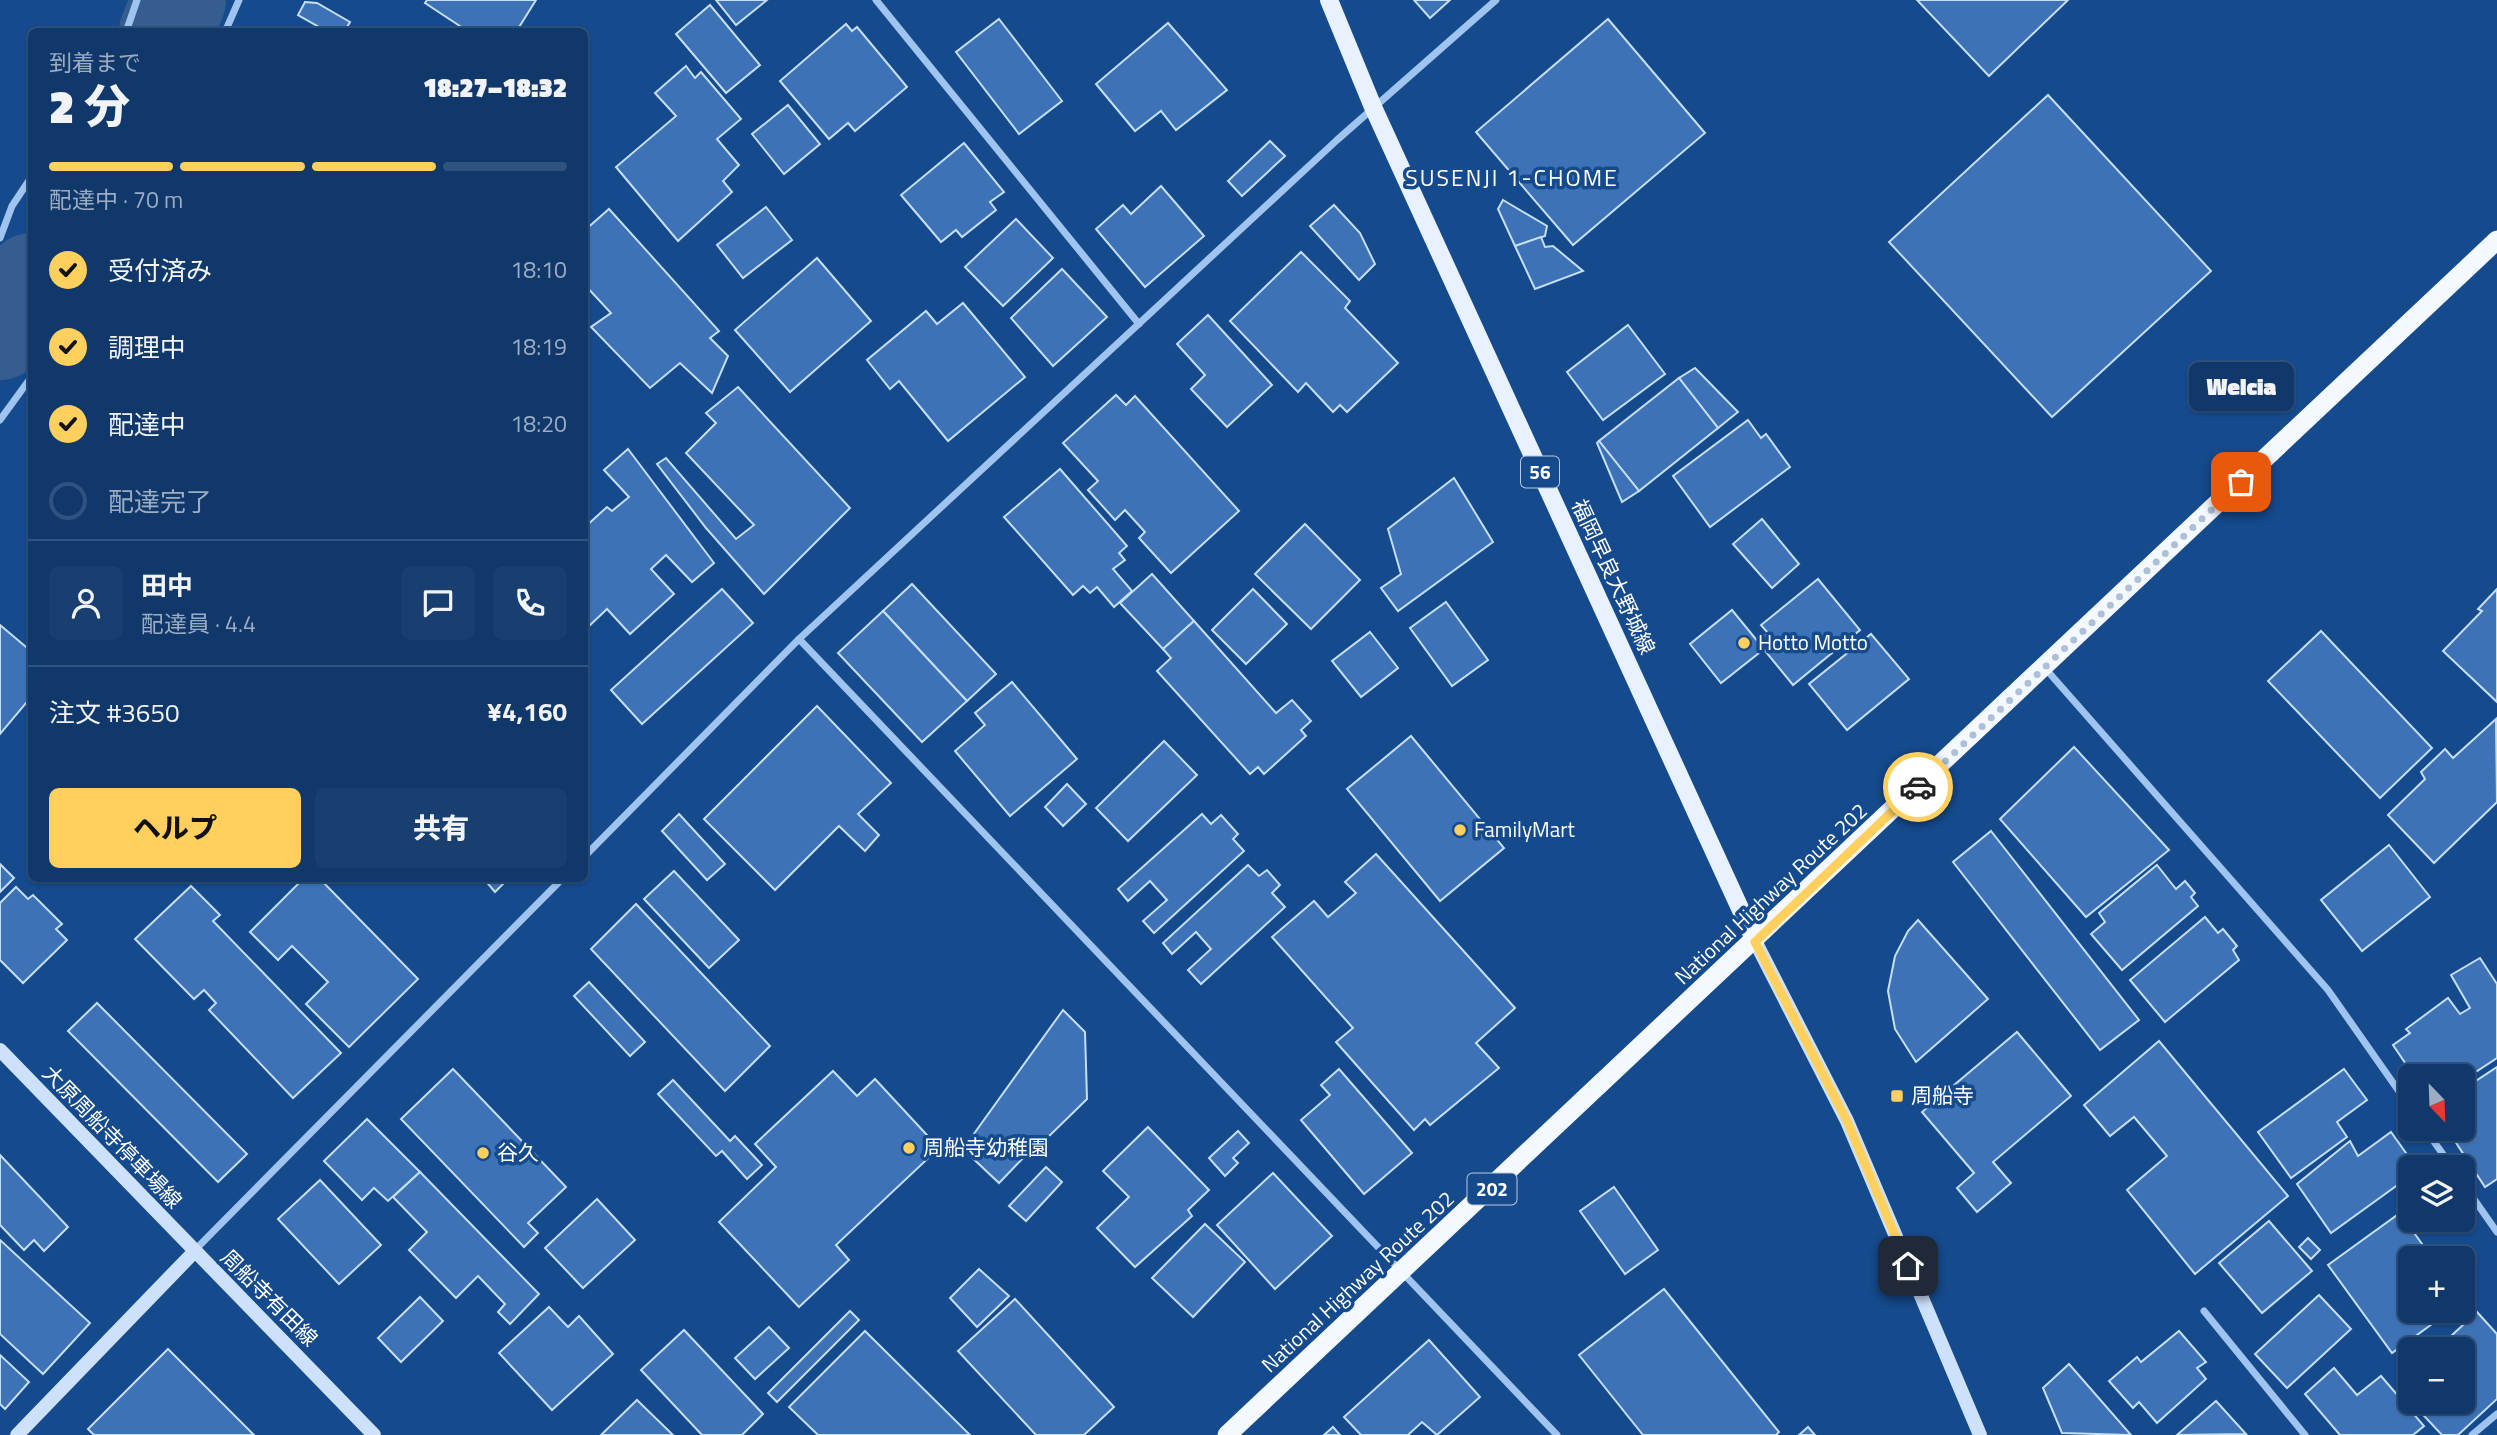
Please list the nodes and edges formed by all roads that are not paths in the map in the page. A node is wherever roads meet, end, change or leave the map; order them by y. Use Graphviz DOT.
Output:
graph roads {
  1 [pos="137,0"];
  2 [pos="239,0"];
  3 [pos="876,0"];
  4 [pos="1329,0"];
  5 [pos="1496,0"];
  6 [pos="127,28"];
  7 [pos="227,28"];
  8 [pos="1373,107"];
  9 [pos="28,182"];
  10 [pos="0,238"];
  11 [pos="2497,240"];
  12 [pos="1139,324"];
  13 [pos="28,382"];
  14 [pos="0,420"];
  15 [pos="799,639"];
  16 [pos="2044,667"];
  17 [pos="588,853"];
  18 [pos="559,882"];
  19 [pos="1755,942"];
  20 [pos="0,1051"];
  21 [pos="2398,1090"];
  22 [pos="2475,1201"];
  23 [pos="2497,1232"];
  24 [pos="194,1252"];
  25 [pos="1402,1273"];
  26 [pos="2204,1311"];
  27 [pos="2497,1414"];
  28 [pos="17,1435"];
  29 [pos="374,1435"];
  30 [pos="1227,1435"];
  31 [pos="1557,1435"];
  32 [pos="1980,1435"];
  33 [pos="2305,1435"];
  34 [pos="2472,1435"];
  1 -- 6 [label="street"];
  2 -- 7 [label="street"];
  3 -- 12 [label="street"];
  4 -- 8 [label="main road, 福岡早良大野城線 / 56"];
  5 -- 8 [label="street"];
  8 -- 12 [label="street"];
  8 -- 19 [label="main road, 福岡早良大野城線 / 56"];
  9 -- 10 [label="street"];
  11 -- 16 [label="highway, National Highway Route 202 / 202"];
  12 -- 15 [label="street"];
  13 -- 14 [label="street"];
  15 -- 17 [label="street"];
  15 -- 25 [label="street"];
  16 -- 19 [label="highway, National Highway Route 202 / 202"];
  16 -- 21 [label="street"];
  18 -- 24 [label="street"];
  19 -- 25 [label="highway, National Highway Route 202 / 202"];
  19 -- 32 [label="main road"];
  20 -- 24 [label="main road, 大原周船寺停車場線"];
  22 -- 23 [label="street"];
  24 -- 28 [label="main road, 周船寺有田線"];
  24 -- 29 [label="main road, 周船寺有田線"];
  25 -- 30 [label="highway, National Highway Route 202 / 202"];
  25 -- 31 [label="street"];
  26 -- 33 [label="street"];
  27 -- 34 [label="street"];
}
